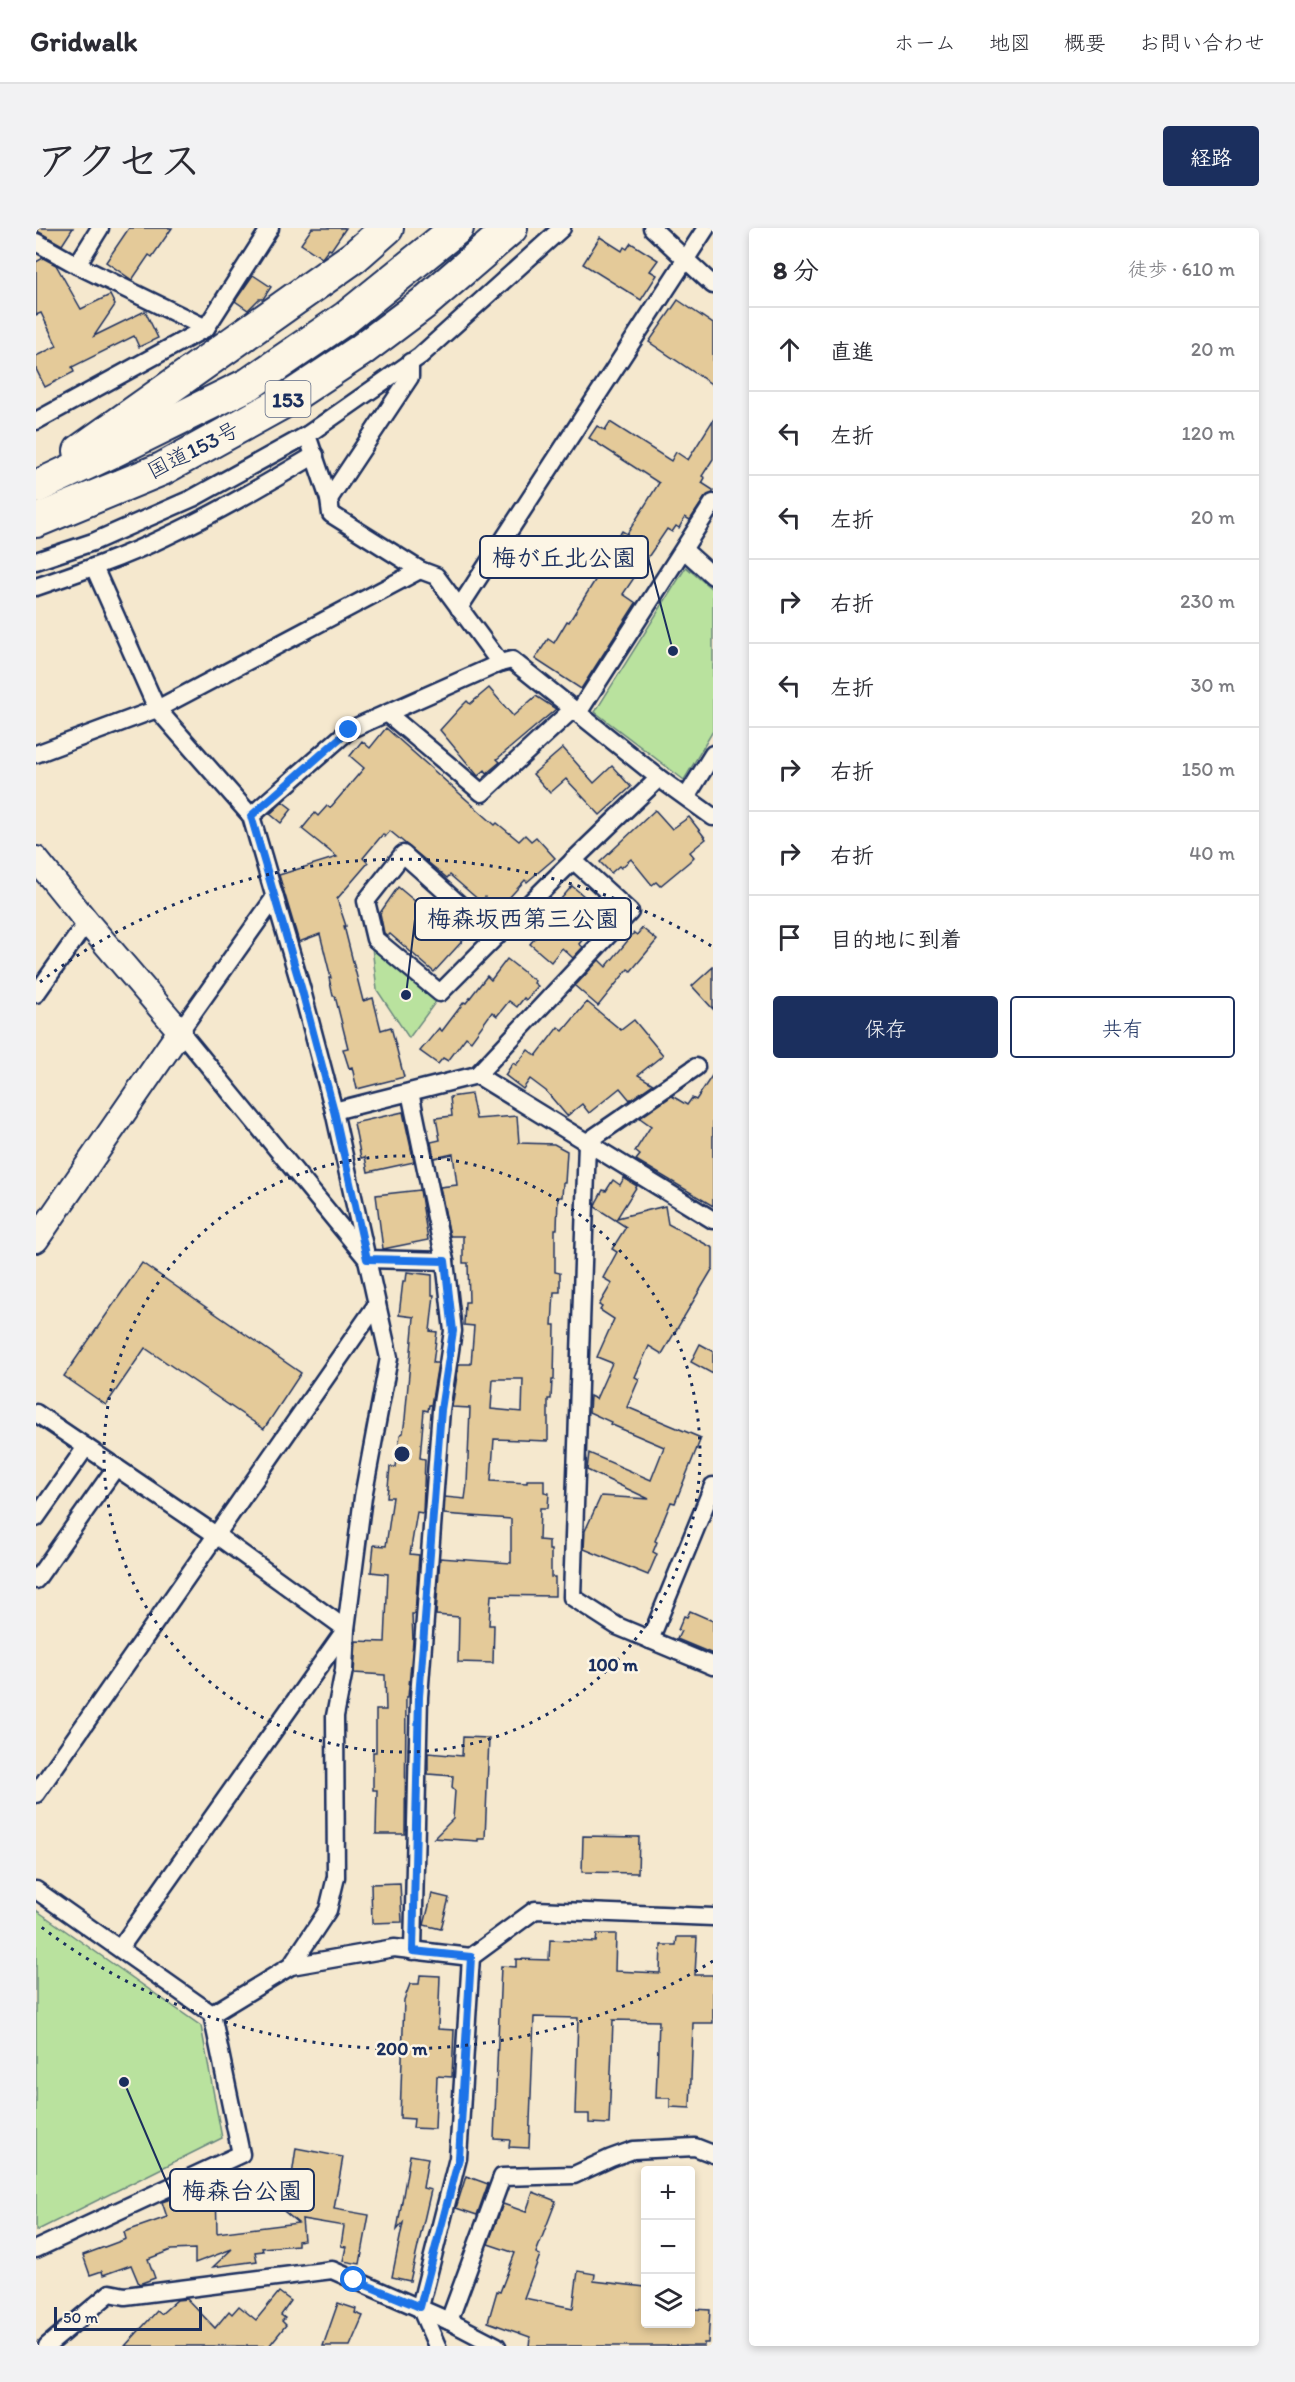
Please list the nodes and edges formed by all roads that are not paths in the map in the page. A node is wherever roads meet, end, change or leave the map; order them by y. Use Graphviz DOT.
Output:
graph roads {
  1 [pos="100,228"];
  2 [pos="270,228"];
  3 [pos="387,228"];
  4 [pos="457,228"];
  5 [pos="511,228"];
  6 [pos="562,228"];
  7 [pos="652,228"];
  8 [pos="706,228"];
  9 [pos="40,248"];
  10 [pos="687,259"];
  11 [pos="77,265"];
  12 [pos="713,285"];
  13 [pos="206,328"];
  14 [pos="410,362"];
  15 [pos="36,421"];
  16 [pos="307,435"];
  17 [pos="315,455"];
  18 [pos="36,486"];
  19 [pos="329,500"];
  20 [pos="713,503"];
  21 [pos="36,521"];
  22 [pos="684,550"];
  23 [pos="36,561"];
  24 [pos="94,567"];
  25 [pos="420,570"];
  26 [pos="713,576"];
  27 [pos="36,587"];
  28 [pos="459,608"];
  29 [pos="500,663"];
  30 [pos="157,710"];
  31 [pos="575,711"];
  32 [pos="387,714"];
  33 [pos="36,753"];
  34 [pos="713,754"];
  35 [pos="659,778"];
  36 [pos="687,796"];
  37 [pos="251,816"];
  38 [pos="713,817"];
  39 [pos="36,859"];
  40 [pos="573,860"];
  41 [pos="275,897"];
  42 [pos="87,922"];
  43 [pos="496,937"];
  44 [pos="36,994"];
  45 [pos="180,1031"];
  46 [pos="696,1066"];
  47 [pos="477,1075"];
  48 [pos="410,1092"];
  49 [pos="334,1111"];
  50 [pos="587,1142"];
  51 [pos="713,1220"];
  52 [pos="36,1240"];
  53 [pos="367,1259"];
  54 [pos="445,1261"];
  55 [pos="378,1304"];
  56 [pos="36,1413"];
  57 [pos="86,1447"];
  58 [pos="116,1467"];
  59 [pos="713,1486"];
  60 [pos="36,1518"];
  61 [pos="216,1535"];
  62 [pos="36,1580"];
  63 [pos="346,1629"];
  64 [pos="650,1640"];
  65 [pos="713,1665"];
  66 [pos="36,1794"];
  67 [pos="36,1890"];
  68 [pos="713,1917"];
  69 [pos="120,1948"];
  70 [pos="413,1951"];
  71 [pos="471,1957"];
  72 [pos="291,1966"];
  73 [pos="212,2014"];
  74 [pos="713,2154"];
  75 [pos="36,2249"];
  76 [pos="420,2307"];
  77 [pos="449,2321"];
  78 [pos="47,2346"];
  79 [pos="437,2346"];
  80 [pos="497,2346"];
  1 -- 11 [label="street"];
  2 -- 13 [label="street"];
  3 -- 18 [label="highway"];
  4 -- 18 [label="highway, 国道153号 / 153"];
  5 -- 21 [label="highway, 国道153号 / 153"];
  6 -- 14 [label="street"];
  7 -- 10 [label="street"];
  8 -- 10 [label="street"];
  9 -- 11 [label="street"];
  10 -- 12 [label="street"];
  10 -- 28 [label="street"];
  11 -- 13 [label="street"];
  13 -- 15 [label="street"];
  14 -- 16 [label="street"];
  14 -- 19 [label="street"];
  16 -- 17 [label="street"];
  16 -- 23 [label="street"];
  17 -- 19 [label="street"];
  17 -- 24 [label="street"];
  19 -- 25 [label="street"];
  20 -- 22 [label="street"];
  22 -- 26 [label="street"];
  22 -- 31 [label="street"];
  24 -- 27 [label="street"];
  24 -- 30 [label="street"];
  25 -- 28 [label="street"];
  25 -- 30 [label="street"];
  28 -- 29 [label="street"];
  29 -- 31 [label="street"];
  29 -- 32 [label="street"];
  30 -- 33 [label="street"];
  30 -- 37 [label="street"];
  31 -- 32 [label="street"];
  31 -- 35 [label="street"];
  32 -- 37 [label="street"];
  34 -- 36 [label="street"];
  35 -- 36 [label="street"];
  35 -- 40 [label="street"];
  36 -- 38 [label="street"];
  37 -- 41 [label="street"];
  39 -- 42 [label="street"];
  40 -- 43 [label="street"];
  40 -- 47 [label="street"];
  41 -- 45 [label="street"];
  41 -- 49 [label="street"];
  42 -- 44 [label="street"];
  42 -- 45 [label="street"];
  43 -- 43 [label="street"];
  45 -- 52 [label="street"];
  45 -- 53 [label="street"];
  46 -- 50 [label="street"];
  47 -- 48 [label="street"];
  47 -- 50 [label="street"];
  48 -- 49 [label="street"];
  48 -- 54 [label="street"];
  49 -- 53 [label="street"];
  50 -- 51 [label="street"];
  50 -- 64 [label="street"];
  53 -- 54 [label="street"];
  53 -- 55 [label="street"];
  54 -- 70 [label="street"];
  55 -- 61 [label="street"];
  55 -- 63 [label="street"];
  56 -- 57 [label="street"];
  57 -- 58 [label="street"];
  57 -- 60 [label="street"];
  58 -- 61 [label="street"];
  58 -- 62 [label="street"];
  59 -- 64 [label="street"];
  61 -- 63 [label="street"];
  61 -- 66 [label="street"];
  63 -- 69 [label="street"];
  63 -- 72 [label="street"];
  64 -- 65 [label="street"];
  67 -- 69 [label="street"];
  68 -- 71 [label="street"];
  69 -- 73 [label="street"];
  70 -- 71 [label="street"];
  70 -- 72 [label="street"];
  71 -- 76 [label="street"];
  72 -- 73 [label="street"];
  73 -- 75 [label="street"];
  74 -- 77 [label="street"];
  76 -- 77 [label="street"];
  76 -- 78 [label="street"];
  76 -- 79 [label="street"];
  77 -- 80 [label="street"];
}
